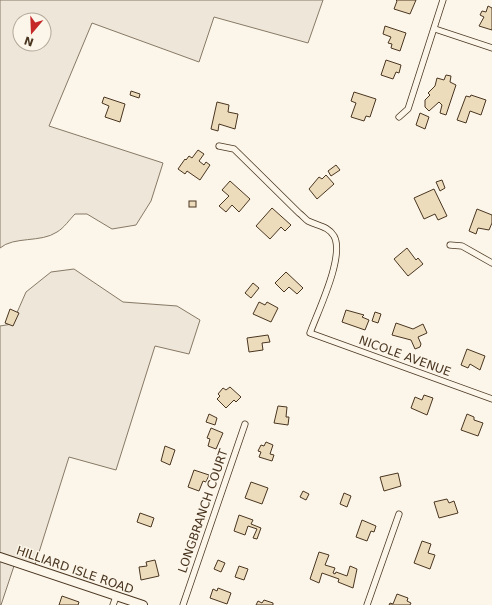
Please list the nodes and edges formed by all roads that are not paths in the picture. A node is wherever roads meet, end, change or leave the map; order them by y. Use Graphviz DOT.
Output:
graph roads {
  1 [pos="443,0"];
  2 [pos="435,29"];
  3 [pos="492,48"];
  4 [pos="400,117"];
  5 [pos="219,146"];
  6 [pos="450,245"];
  7 [pos="492,263"];
  8 [pos="492,400"];
  9 [pos="245,424"];
  10 [pos="399,514"];
  11 [pos="0,557"];
  12 [pos="116,597"];
  13 [pos="113,605"];
  14 [pos="143,605"];
  15 [pos="183,605"];
  16 [pos="367,605"];
  1 -- 2 [label="street"];
  2 -- 3 [label="street"];
  2 -- 4 [label="street"];
  5 -- 8 [label="street, NICOLE AVENUE"];
  6 -- 7 [label="street"];
  9 -- 15 [label="street, LONGBRANCH COURT"];
  10 -- 16 [label="street"];
  11 -- 12 [label="street, HILLIARD ISLE ROAD"];
  12 -- 13 [label="street"];
  12 -- 14 [label="street, HILLIARD ISLE ROAD"];
}
